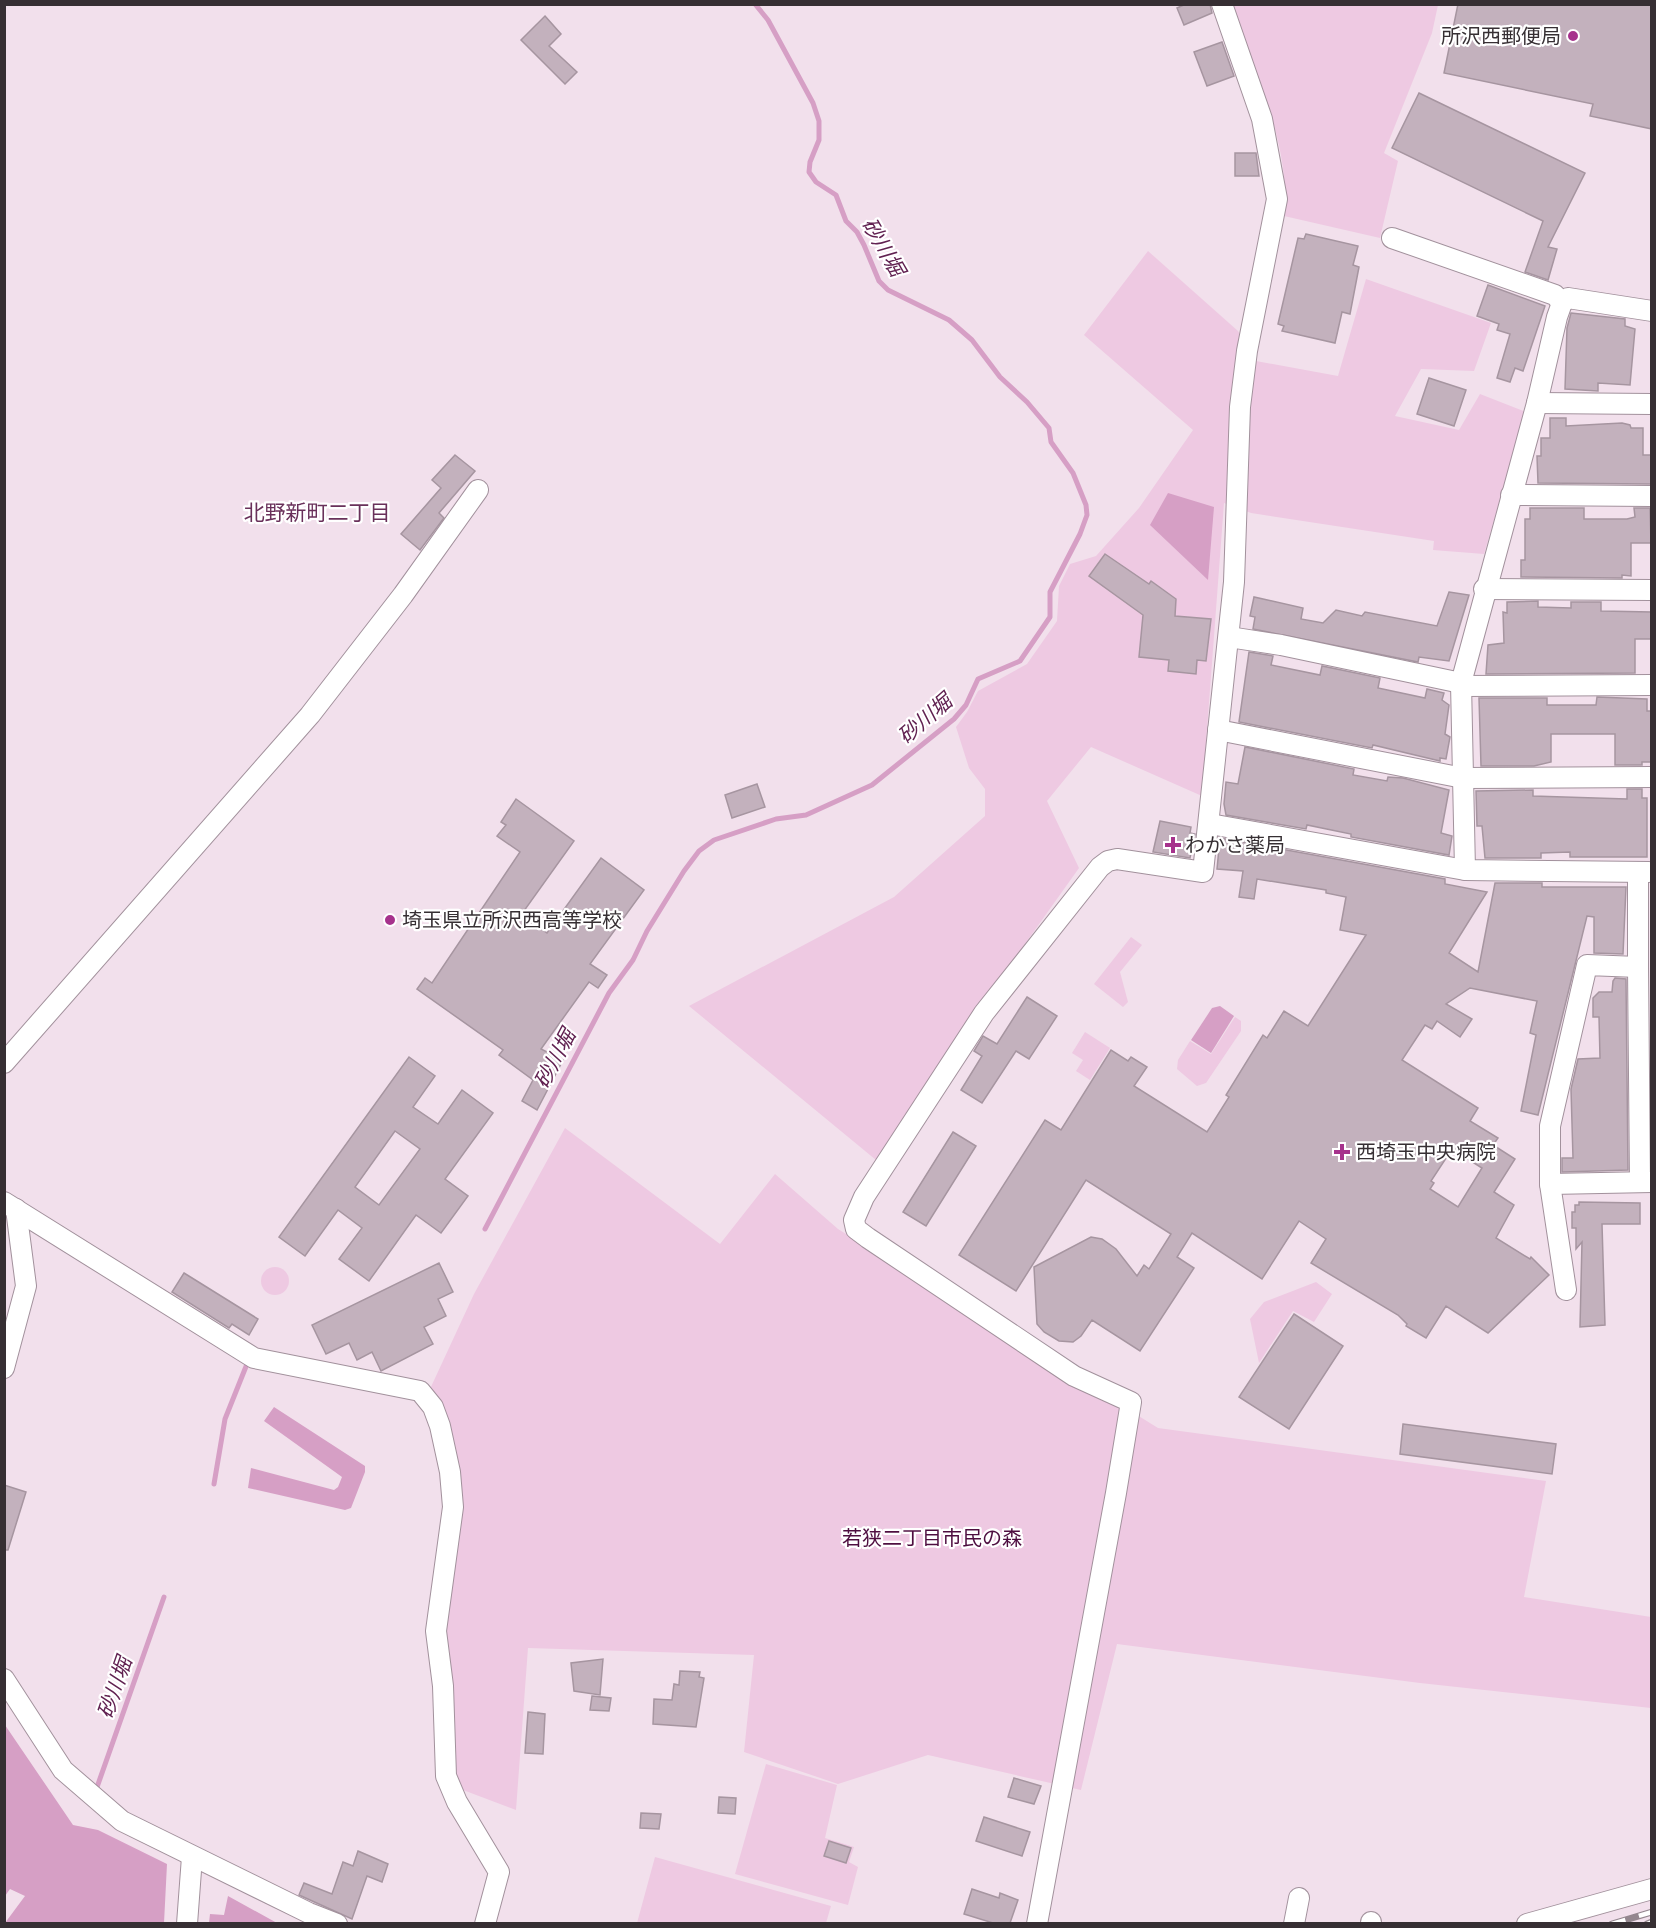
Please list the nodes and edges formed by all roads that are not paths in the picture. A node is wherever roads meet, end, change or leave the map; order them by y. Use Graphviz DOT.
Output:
graph roads {
  1 [pos="1222,4"];
  2 [pos="1392,238"];
  3 [pos="1562,303"];
  4 [pos="1652,311"];
  5 [pos="1537,403"];
  6 [pos="1652,404"];
  7 [pos="478,490"];
  8 [pos="1511,495"];
  9 [pos="1652,496"];
  10 [pos="1484,589"];
  11 [pos="1652,590"];
  12 [pos="1229,637"];
  13 [pos="1461,684"];
  14 [pos="1652,686"];
  15 [pos="1218,730"];
  16 [pos="1652,777"];
  17 [pos="1463,778"];
  18 [pos="1210,824"];
  19 [pos="1465,870"];
  20 [pos="1645,872"];
  21 [pos="1638,967"];
  22 [pos="4,1063"];
  23 [pos="1646,1182"];
  24 [pos="1550,1184"];
  25 [pos="10,1205"];
  26 [pos="1566,1290"];
  27 [pos="4,1368"];
  28 [pos="4,1679"];
  29 [pos="192,1857"];
  30 [pos="1652,1889"];
  31 [pos="1299,1898"];
  32 [pos="187,1923"];
  33 [pos="337,1923"];
  34 [pos="485,1923"];
  35 [pos="1037,1923"];
  36 [pos="1294,1923"];
  37 [pos="1527,1923"];
  1 -- 12 [label="street"];
  2 -- 3 [label="street"];
  3 -- 4 [label="street"];
  3 -- 5 [label="street"];
  5 -- 6 [label="street"];
  5 -- 8 [label="street"];
  7 -- 22 [label="street"];
  8 -- 9 [label="street"];
  8 -- 10 [label="street"];
  10 -- 11 [label="street"];
  10 -- 13 [label="street"];
  12 -- 13 [label="street"];
  12 -- 15 [label="street"];
  13 -- 14 [label="street"];
  13 -- 17 [label="street"];
  15 -- 17 [label="street"];
  15 -- 18 [label="street"];
  16 -- 17 [label="street"];
  17 -- 19 [label="street"];
  18 -- 19 [label="street"];
  18 -- 35 [label="street"];
  19 -- 20 [label="street"];
  20 -- 21 [label="street"];
  21 -- 23 [label="street"];
  21 -- 24 [label="street"];
  23 -- 24 [label="street"];
  24 -- 26 [label="street"];
  25 -- 27 [label="street"];
  25 -- 34 [label="street"];
  28 -- 29 [label="street"];
  29 -- 32 [label="street"];
  29 -- 33 [label="street"];
  30 -- 37 [label="street"];
  31 -- 36 [label="street"];
}
